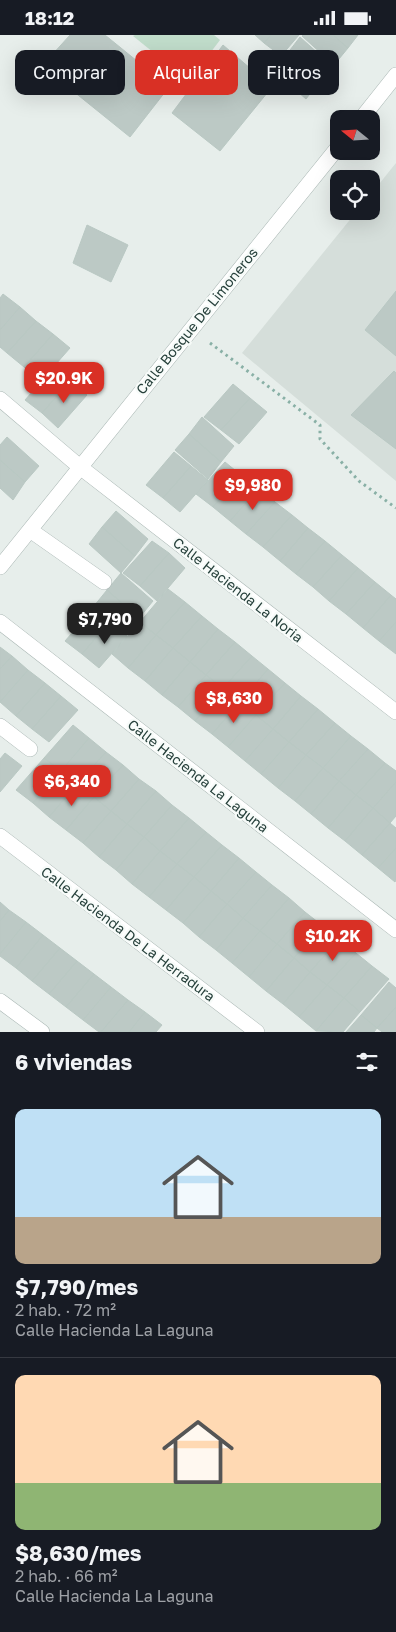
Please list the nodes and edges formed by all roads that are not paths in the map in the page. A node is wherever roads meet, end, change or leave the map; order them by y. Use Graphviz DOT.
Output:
graph roads {
  1 [pos="396,75"];
  2 [pos="368,110"];
  3 [pos="330,157"];
  4 [pos="0,399"];
  5 [pos="80,467"];
  6 [pos="30,530"];
  7 [pos="0,567"];
  8 [pos="104,582"];
  9 [pos="0,622"];
  10 [pos="396,713"];
  11 [pos="0,726"];
  12 [pos="30,749"];
  13 [pos="0,835"];
  14 [pos="396,930"];
  15 [pos="0,1001"];
  16 [pos="42,1032"];
  17 [pos="257,1032"];
  1 -- 2 [label="street"];
  3 -- 5 [label="street, Calle Bosque De Limoneros"];
  4 -- 5 [label="street, Calle Hacienda La Noria"];
  5 -- 6 [label="street, Calle Bosque De Limoneros"];
  5 -- 10 [label="street, Calle Hacienda La Noria"];
  6 -- 7 [label="street, Calle Bosque De Limoneros"];
  6 -- 8 [label="street"];
  9 -- 14 [label="street, Calle Hacienda La Laguna"];
  11 -- 12 [label="street"];
  13 -- 17 [label="street, Calle Hacienda De La Herradura"];
  15 -- 16 [label="street"];
}
